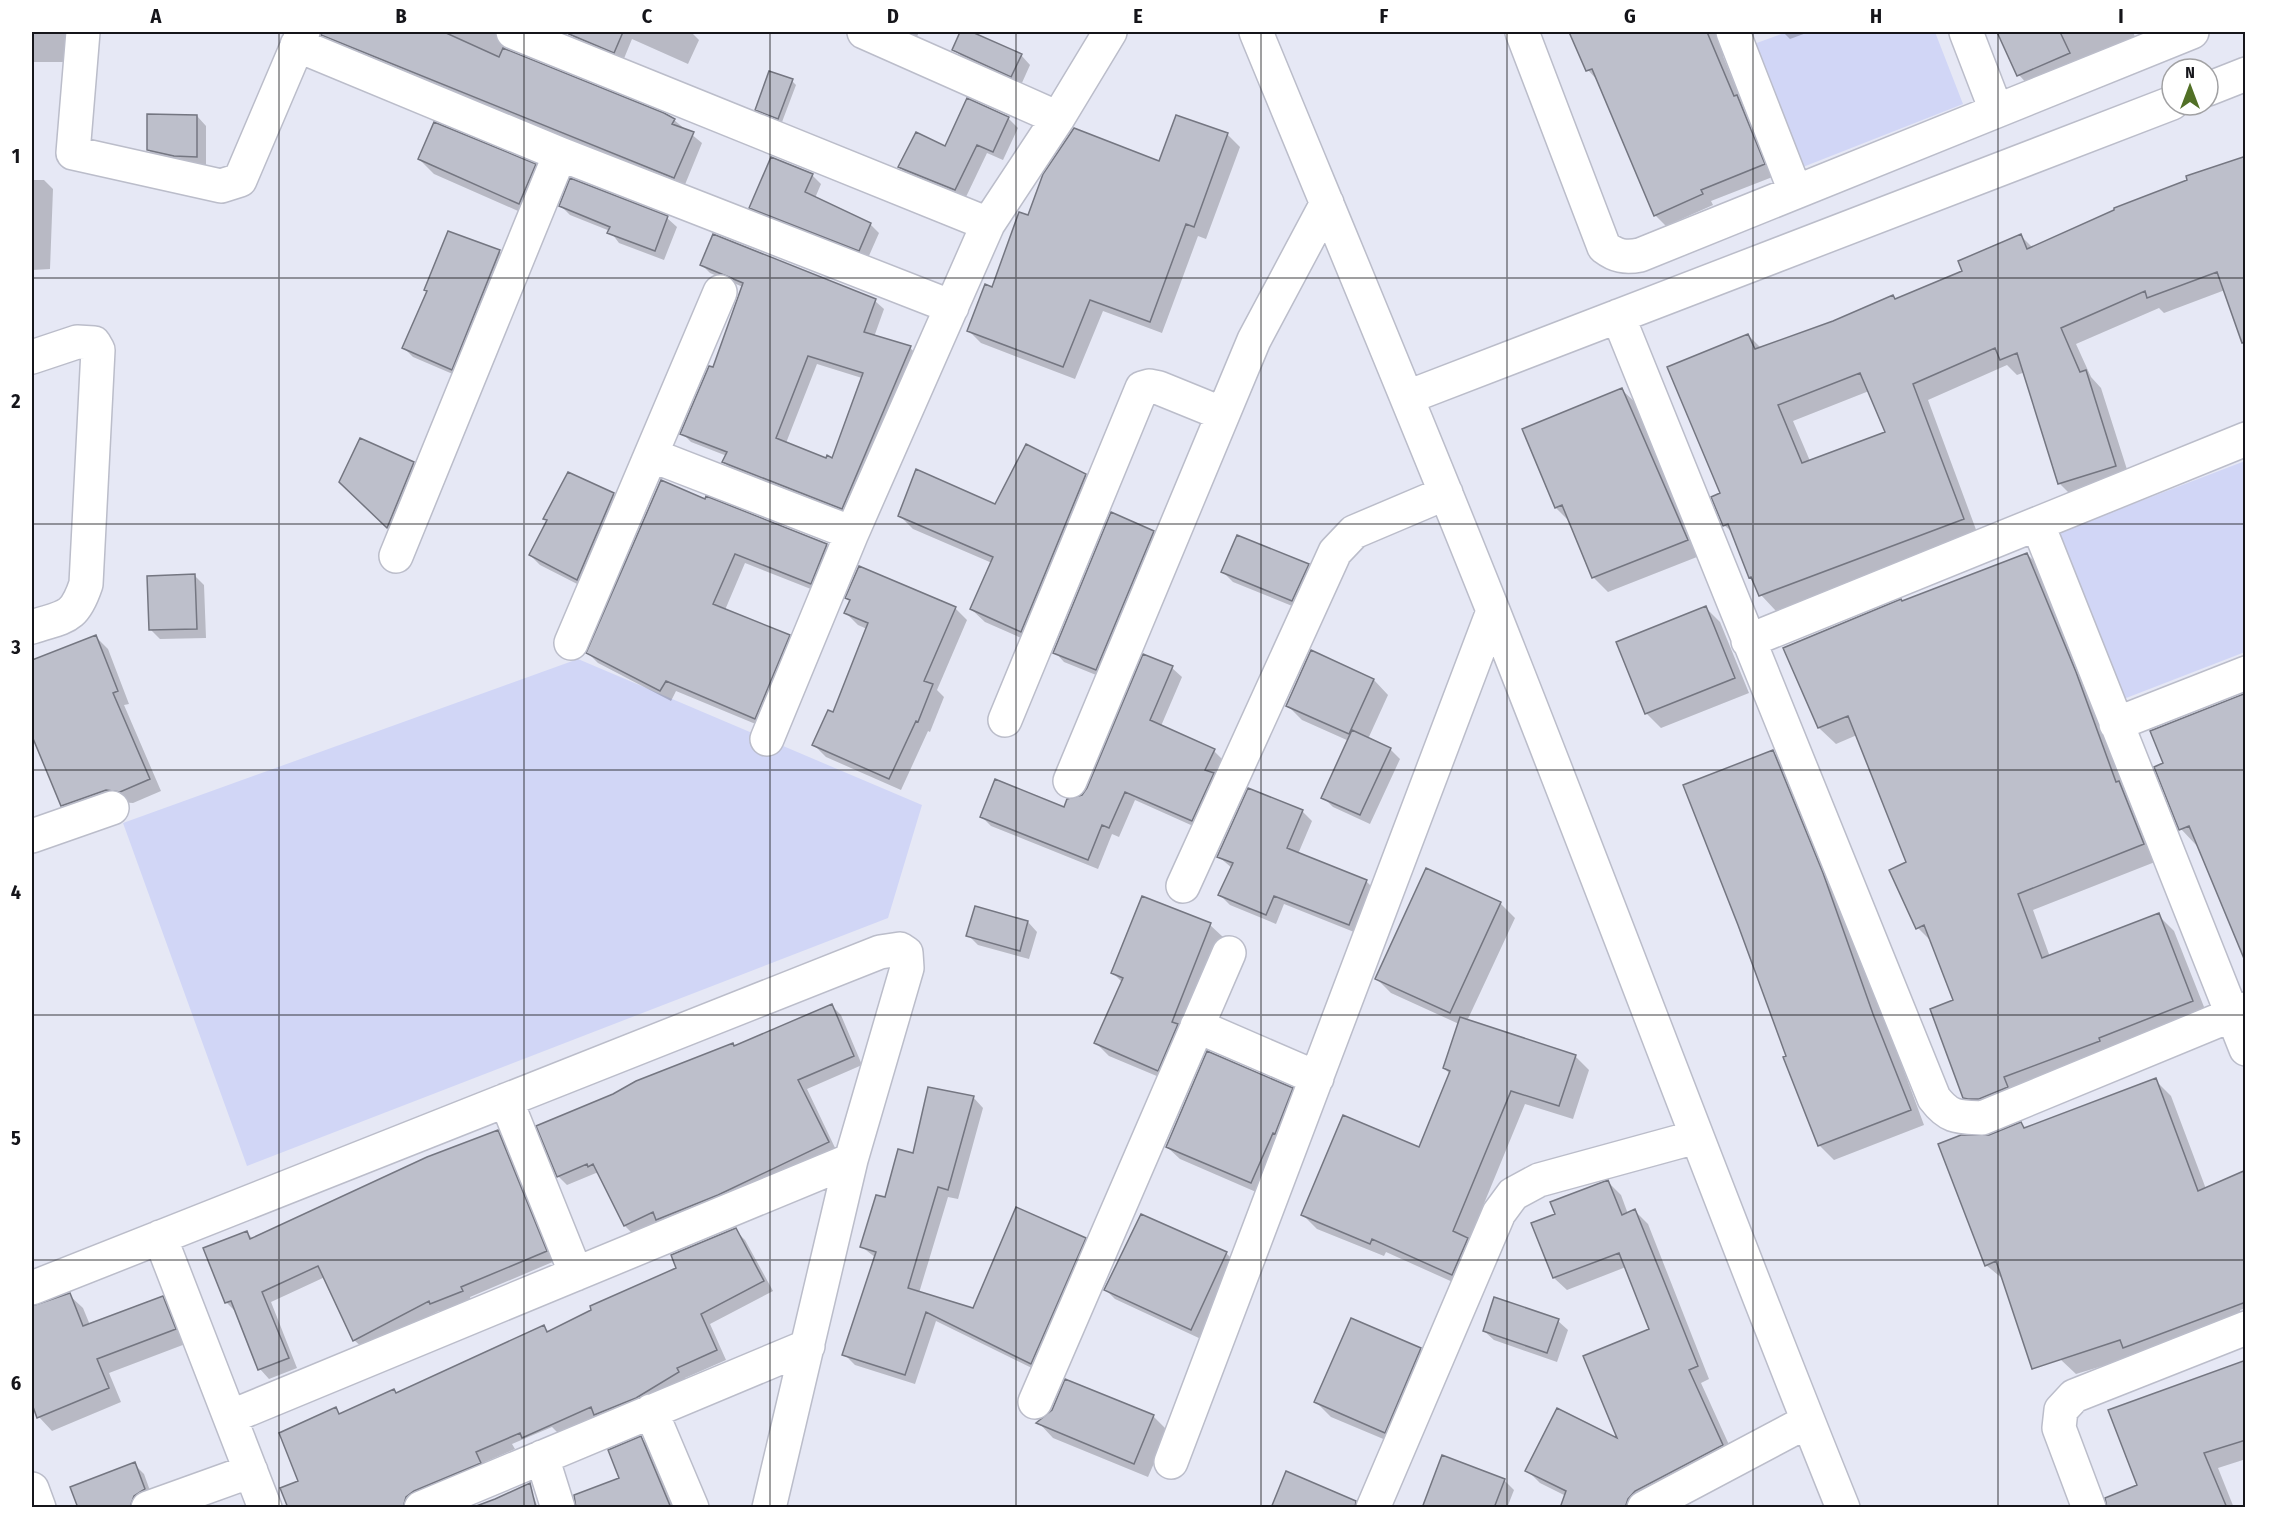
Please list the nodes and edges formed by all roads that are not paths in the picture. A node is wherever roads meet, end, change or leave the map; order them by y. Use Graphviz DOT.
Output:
graph roads {
  1 [pos="83,32"];
  2 [pos="513,32"];
  3 [pos="864,32"];
  4 [pos="1110,32"];
  5 [pos="1256,32"];
  6 [pos="1522,32"];
  7 [pos="1732,32"];
  8 [pos="1966,32"];
  9 [pos="2192,32"];
  10 [pos="300,38"];
  11 [pos="2154,38"];
  12 [pos="921,42"];
  13 [pos="2246,74"];
  14 [pos="2220,84"];
  15 [pos="2160,108"];
  16 [pos="1996,110"];
  17 [pos="1058,118"];
  18 [pos="560,154"];
  19 [pos="1795,191"];
  20 [pos="1326,203"];
  21 [pos="988,224"];
  22 [pos="720,292"];
  23 [pos="951,307"];
  24 [pos="1618,316"];
  25 [pos="32,357"];
  26 [pos="1408,398"];
  27 [pos="1223,414"];
  28 [pos="2246,439"];
  29 [pos="651,455"];
  30 [pos="1446,494"];
  31 [pos="2038,525"];
  32 [pos="852,533"];
  33 [pos="396,556"];
  34 [pos="1493,611"];
  35 [pos="32,627"];
  36 [pos="1748,641"];
  37 [pos="571,643"];
  38 [pos="2246,673"];
  39 [pos="1005,720"];
  40 [pos="2116,724"];
  41 [pos="767,739"];
  42 [pos="1070,781"];
  43 [pos="112,808"];
  44 [pos="32,836"];
  45 [pos="1183,886"];
  46 [pos="1229,953"];
  47 [pos="2239,1012"];
  48 [pos="1197,1026"];
  49 [pos="2246,1049"];
  50 [pos="1317,1078"];
  51 [pos="506,1100"];
  52 [pos="1696,1137"];
  53 [pos="851,1160"];
  54 [pos="160,1237"];
  55 [pos="576,1274"];
  56 [pos="32,1288"];
  57 [pos="2246,1328"];
  58 [pos="808,1346"];
  59 [pos="1035,1402"];
  60 [pos="651,1411"];
  61 [pos="230,1417"];
  62 [pos="1808,1421"];
  63 [pos="542,1457"];
  64 [pos="1172,1462"];
  65 [pos="251,1471"];
  66 [pos="32,1489"];
  67 [pos="429,1506"];
  68 [pos="39,1508"];
  69 [pos="148,1508"];
  70 [pos="265,1508"];
  71 [pos="558,1508"];
  72 [pos="692,1508"];
  73 [pos="769,1508"];
  74 [pos="1372,1508"];
  75 [pos="1644,1508"];
  76 [pos="1843,1508"];
  77 [pos="2089,1508"];
  1 -- 10 [label="street"];
  2 -- 21 [label="street"];
  3 -- 12 [label="street"];
  4 -- 17 [label="street"];
  5 -- 20 [label="street"];
  6 -- 19 [label="street"];
  7 -- 19 [label="street"];
  8 -- 16 [label="street"];
  9 -- 11 [label="street"];
  10 -- 18 [label="street"];
  11 -- 16 [label="street"];
  12 -- 17 [label="street"];
  13 -- 14 [label="street"];
  15 -- 24 [label="street"];
  16 -- 19 [label="street"];
  17 -- 21 [label="street"];
  18 -- 23 [label="street"];
  18 -- 33 [label="street"];
  20 -- 26 [label="street"];
  20 -- 27 [label="street"];
  21 -- 23 [label="street"];
  22 -- 29 [label="street"];
  23 -- 32 [label="street"];
  24 -- 26 [label="street"];
  24 -- 36 [label="street"];
  25 -- 35 [label="street"];
  26 -- 30 [label="street"];
  27 -- 39 [label="street"];
  27 -- 42 [label="street"];
  28 -- 31 [label="street"];
  29 -- 32 [label="street"];
  29 -- 37 [label="street"];
  30 -- 34 [label="street"];
  30 -- 45 [label="street"];
  31 -- 36 [label="street"];
  31 -- 40 [label="street"];
  32 -- 41 [label="street"];
  34 -- 50 [label="street"];
  34 -- 52 [label="street"];
  36 -- 47 [label="street"];
  38 -- 40 [label="street"];
  40 -- 47 [label="street"];
  43 -- 44 [label="street"];
  46 -- 48 [label="street"];
  47 -- 49 [label="street"];
  48 -- 50 [label="street"];
  48 -- 59 [label="street"];
  50 -- 64 [label="street"];
  51 -- 53 [label="street"];
  51 -- 54 [label="street"];
  51 -- 55 [label="street"];
  52 -- 62 [label="street"];
  52 -- 74 [label="street"];
  53 -- 55 [label="street"];
  53 -- 58 [label="street"];
  54 -- 56 [label="street"];
  54 -- 61 [label="street"];
  55 -- 61 [label="street"];
  57 -- 77 [label="street"];
  58 -- 60 [label="street"];
  58 -- 73 [label="street"];
  60 -- 63 [label="street"];
  60 -- 72 [label="street"];
  61 -- 65 [label="street"];
  62 -- 75 [label="street"];
  62 -- 76 [label="street"];
  63 -- 67 [label="street"];
  63 -- 71 [label="street"];
  65 -- 69 [label="street"];
  65 -- 70 [label="street"];
  66 -- 68 [label="street"];
}
